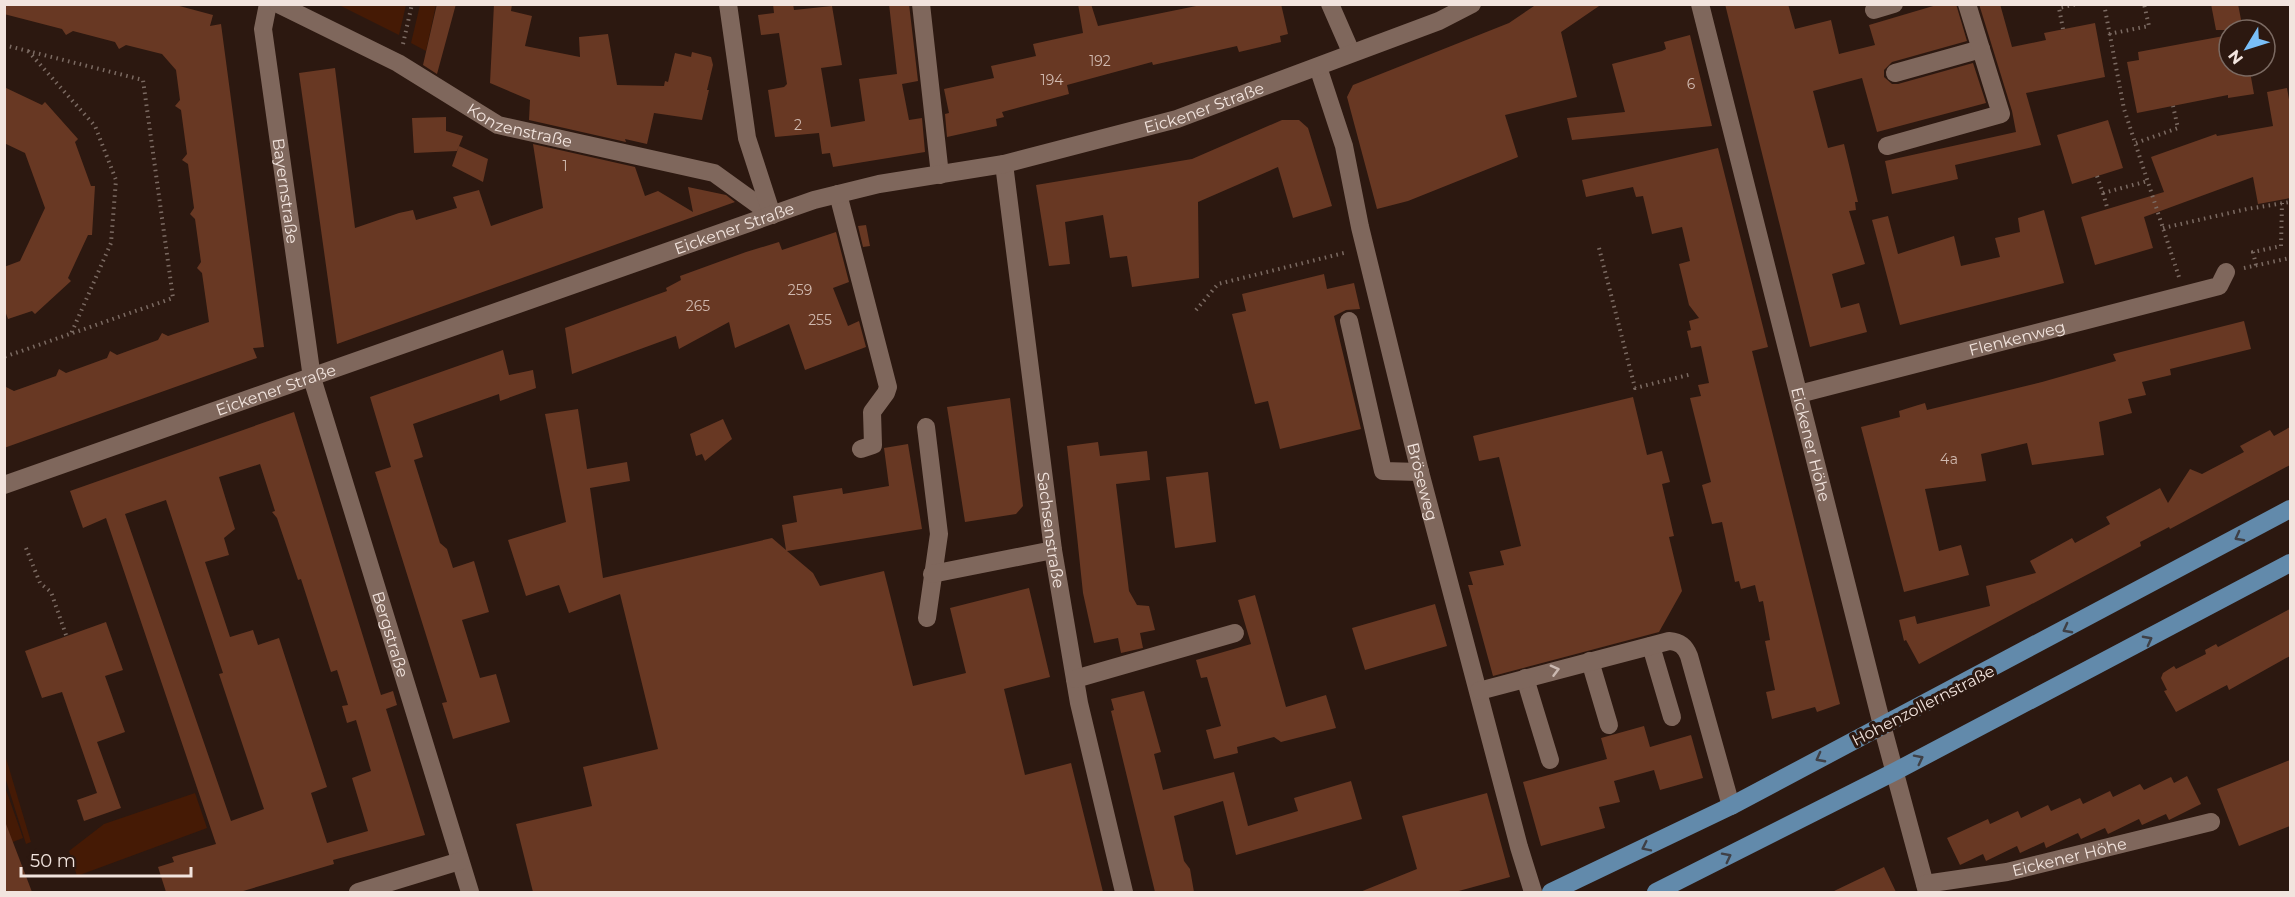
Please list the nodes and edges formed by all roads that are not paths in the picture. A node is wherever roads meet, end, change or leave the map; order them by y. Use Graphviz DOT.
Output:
graph roads {
  1 [pos="268,4"];
  2 [pos="278,4"];
  3 [pos="728,4"];
  4 [pos="921,4"];
  5 [pos="1330,4"];
  6 [pos="1472,4"];
  7 [pos="1700,4"];
  8 [pos="1894,4"];
  9 [pos="1967,4"];
  10 [pos="1874,10"];
  11 [pos="1981,49"];
  12 [pos="1351,52"];
  13 [pos="1318,68"];
  14 [pos="1895,73"];
  15 [pos="1887,146"];
  16 [pos="1005,164"];
  17 [pos="940,175"];
  18 [pos="838,194"];
  19 [pos="772,215"];
  20 [pos="2226,272"];
  21 [pos="1349,321"];
  22 [pos="312,378"];
  23 [pos="1798,394"];
  24 [pos="926,427"];
  25 [pos="861,449"];
  26 [pos="1420,472"];
  27 [pos="4,485"];
  28 [pos="2290,509"];
  29 [pos="1053,550"];
  30 [pos="2290,563"];
  31 [pos="932,574"];
  32 [pos="927,618"];
  33 [pos="1235,633"];
  34 [pos="1651,646"];
  35 [pos="1590,661"];
  36 [pos="1525,678"];
  37 [pos="1075,680"];
  38 [pos="1479,691"];
  39 [pos="1672,717"];
  40 [pos="1609,725"];
  41 [pos="1882,725"];
  42 [pos="1550,760"];
  43 [pos="1896,771"];
  44 [pos="1731,806"];
  45 [pos="2211,822"];
  46 [pos="460,861"];
  47 [pos="1926,888"];
  48 [pos="358,892"];
  49 [pos="470,892"];
  50 [pos="1124,892"];
  51 [pos="1533,892"];
  52 [pos="1551,892"];
  53 [pos="1656,892"];
  1 -- 22 [label="street, Bayernstraße"];
  2 -- 19 [label="street, Konzenstraße"];
  3 -- 19 [label="street"];
  4 -- 17 [label="street"];
  5 -- 12 [label="street"];
  6 -- 12 [label="street, Eickener Straße"];
  7 -- 23 [label="street, Eickener Höhe"];
  8 -- 10 [label="street"];
  9 -- 11 [label="street"];
  11 -- 14 [label="street"];
  11 -- 15 [label="street"];
  12 -- 13 [label="street, Eickener Straße"];
  13 -- 16 [label="street, Eickener Straße"];
  13 -- 26 [label="street, Bröseweg"];
  16 -- 17 [label="street, Eickener Straße"];
  16 -- 29 [label="street, Sachsenstraße"];
  17 -- 18 [label="street, Eickener Straße"];
  18 -- 19 [label="street, Eickener Straße"];
  18 -- 25 [label="street"];
  19 -- 22 [label="street, Eickener Straße"];
  20 -- 23 [label="street, Flenkenweg"];
  21 -- 26 [label="street"];
  22 -- 27 [label="street, Eickener Straße"];
  22 -- 46 [label="street, Bergstraße"];
  23 -- 41 [label="street, Eickener Höhe"];
  24 -- 31 [label="street"];
  26 -- 38 [label="street, Bröseweg"];
  28 -- 41 [label="main road, Hohenzollernstraße, one-way"];
  29 -- 31 [label="street"];
  29 -- 37 [label="street, Sachsenstraße"];
  43 -- 30 [label="main road, one-way"];
  31 -- 32 [label="street"];
  33 -- 37 [label="street"];
  34 -- 35 [label="street"];
  34 -- 39 [label="street"];
  34 -- 44 [label="street"];
  36 -- 35 [label="street, one-way"];
  35 -- 40 [label="street"];
  36 -- 38 [label="street"];
  36 -- 42 [label="street"];
  37 -- 50 [label="street, Sachsenstraße"];
  38 -- 51 [label="street, Bröseweg"];
  41 -- 43 [label="street, Eickener Höhe"];
  41 -- 44 [label="main road, Hohenzollernstraße, one-way"];
  43 -- 47 [label="street, Eickener Höhe"];
  53 -- 43 [label="main road, one-way"];
  44 -- 52 [label="main road, Hohenzollernstraße, one-way"];
  45 -- 47 [label="street, Eickener Höhe"];
  46 -- 48 [label="street"];
  46 -- 49 [label="street, Bergstraße"];
}
